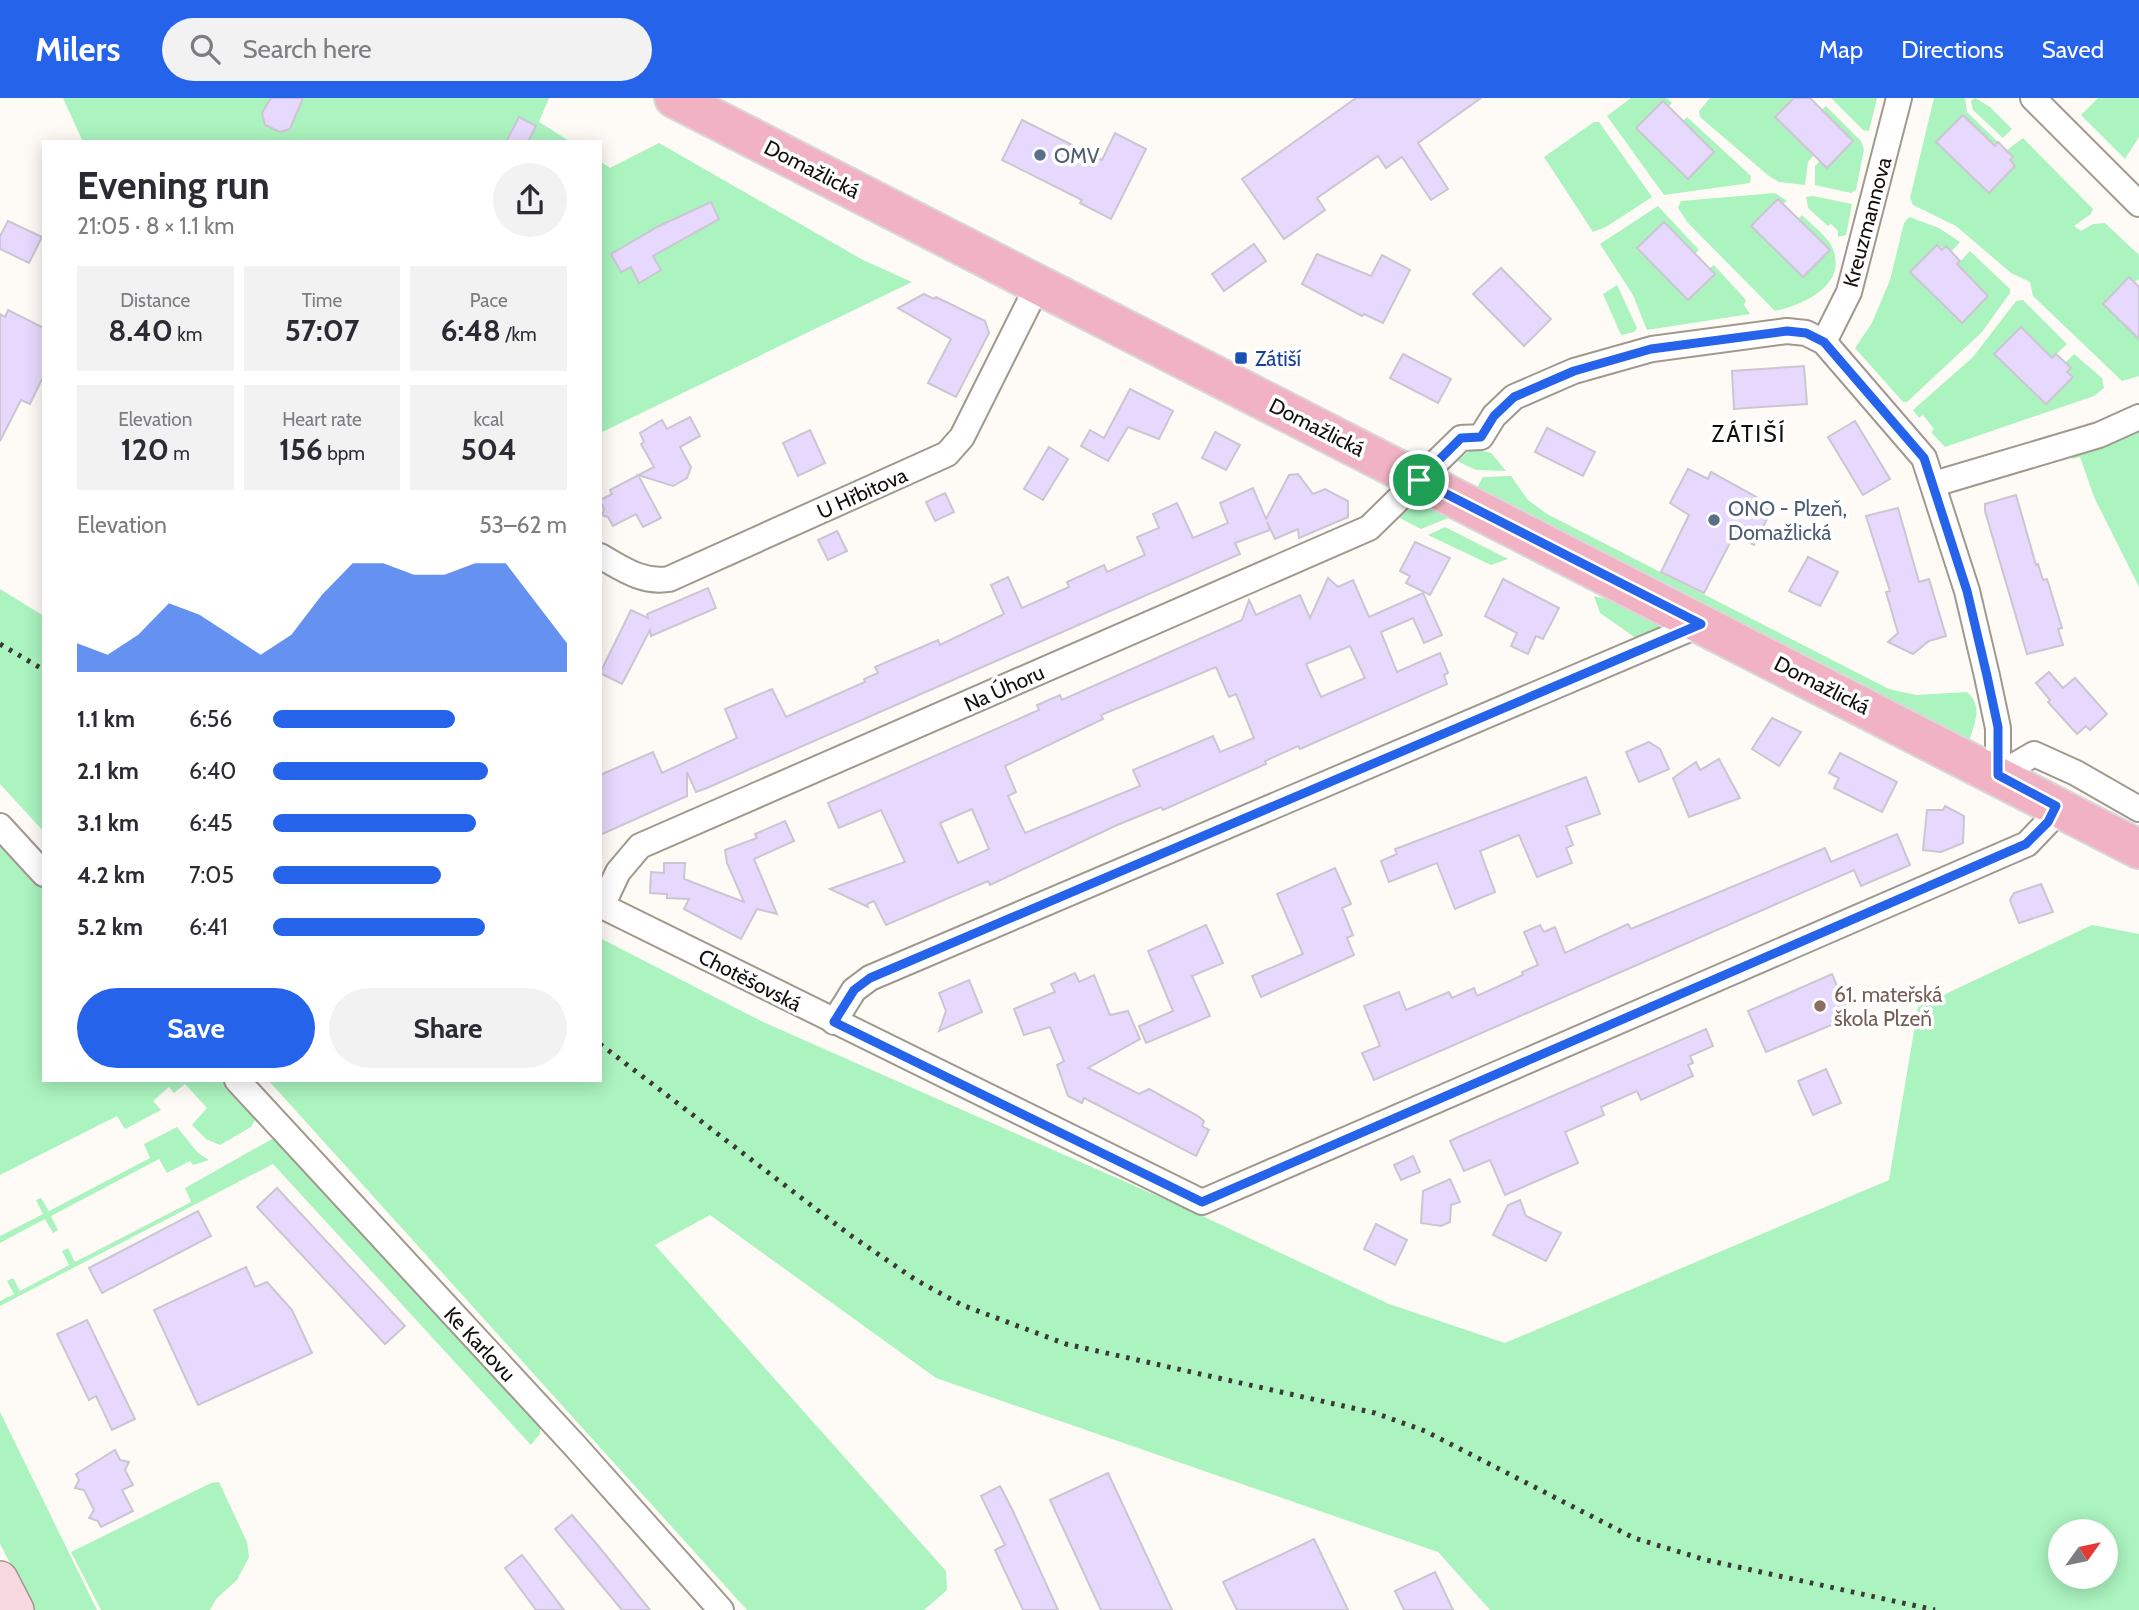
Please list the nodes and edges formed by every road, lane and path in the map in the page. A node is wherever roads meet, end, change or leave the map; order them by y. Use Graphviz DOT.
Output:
graph roads {
  1 [pos="674,98"];
  2 [pos="1899,98"];
  3 [pos="2033,98"];
  4 [pos="2139,204"];
  5 [pos="1038,285"];
  6 [pos="1824,342"];
  7 [pos="2139,417"];
  8 [pos="1419,480"];
  9 [pos="1934,484"];
  10 [pos="602,557"];
  11 [pos="1701,624"];
  12 [pos="1998,775"];
  13 [pos="2056,806"];
  14 [pos="2139,809"];
  15 [pos="0,826"];
  16 [pos="2139,849"];
  17 [pos="42,872"];
  18 [pos="602,903"];
  19 [pos="602,906"];
  20 [pos="834,1022"];
  21 [pos="239,1082"];
  22 [pos="0,1579"];
  23 [pos="16,1610"];
  24 [pos="721,1610"];
  1 -- 5 [label="main road, Domažlická"];
  2 -- 6 [label="street, Kreuzmannova"];
  3 -- 4 [label="street"];
  5 -- 8 [label="main road, Domažlická"];
  5 -- 10 [label="street, U Hřbitova"];
  6 -- 8 [label="street, Na Úhoru"];
  6 -- 9 [label="street"];
  7 -- 9 [label="street"];
  8 -- 11 [label="main road, Domažlická"];
  8 -- 18 [label="street, Na Úhoru"];
  9 -- 12 [label="street"];
  11 -- 12 [label="main road, Domažlická"];
  11 -- 20 [label="street"];
  12 -- 13 [label="main road, Domažlická"];
  12 -- 14 [label="street"];
  13 -- 16 [label="main road, Domažlická"];
  13 -- 20 [label="street, Chotěšovská"];
  15 -- 17 [label="street"];
  19 -- 20 [label="street, Chotěšovská"];
  21 -- 24 [label="street, Ke Karlovu"];
  22 -- 23 [label="main road"];
}
